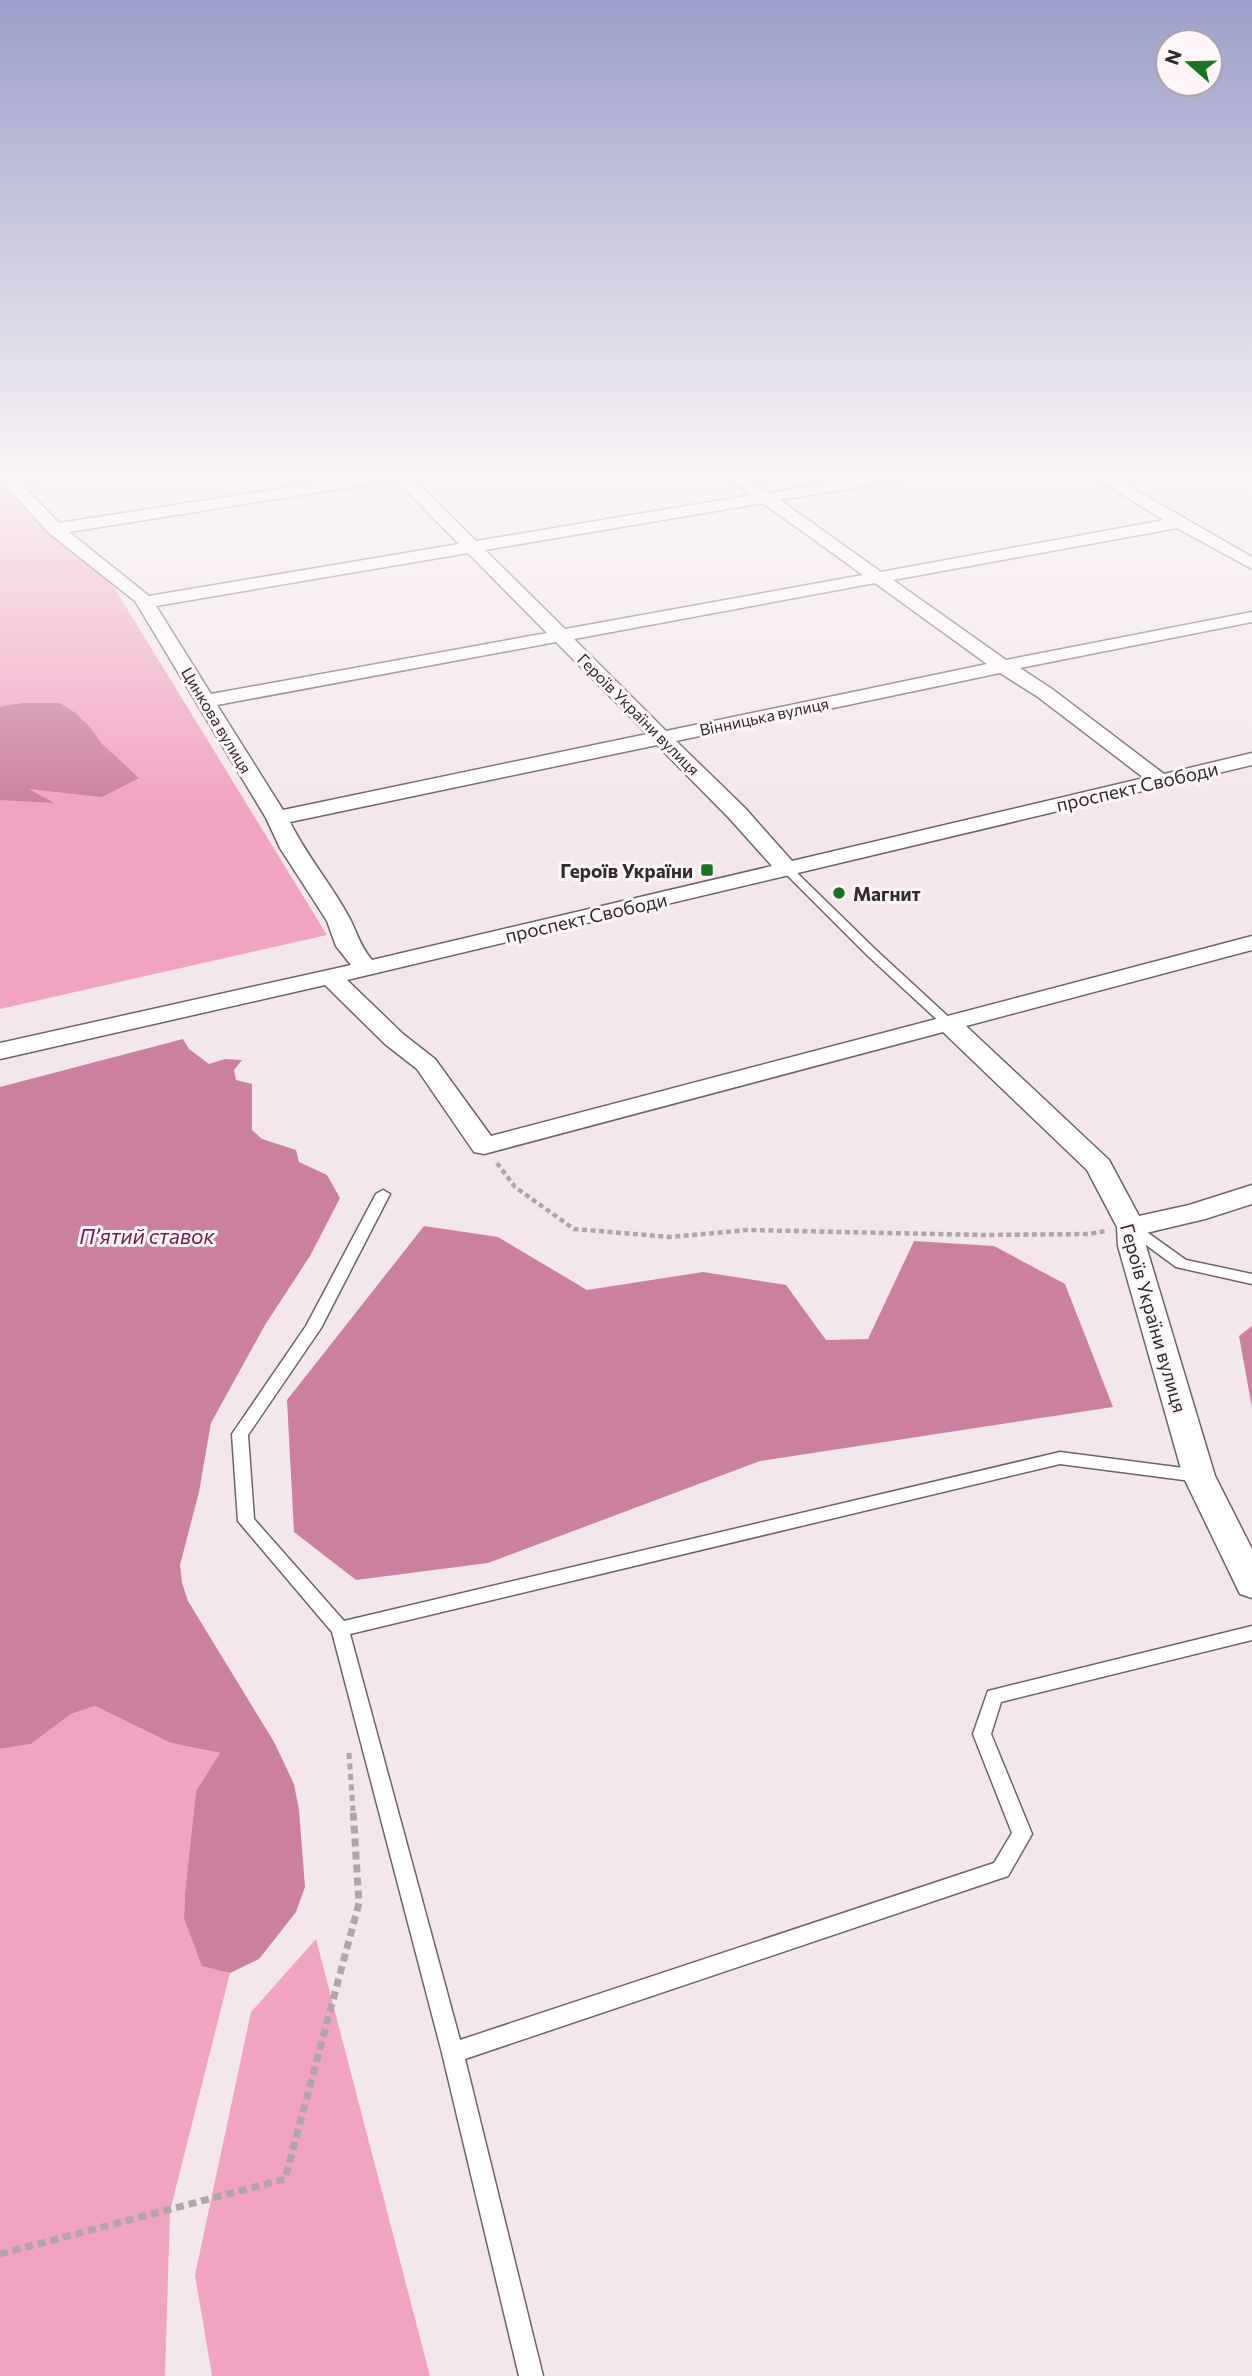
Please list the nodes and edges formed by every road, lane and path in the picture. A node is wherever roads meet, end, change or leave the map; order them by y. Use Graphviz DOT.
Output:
graph roads {
  1 [pos="123,584"];
  2 [pos="253,584"];
  3 [pos="509,584"];
  4 [pos="844,584"];
  5 [pos="890,584"];
  6 [pos="145,602"];
  7 [pos="1252,617"];
  8 [pos="561,636"];
  9 [pos="1004,667"];
  10 [pos="205,701"];
  11 [pos="662,737"];
  12 [pos="1252,759"];
  13 [pos="1160,780"];
  14 [pos="276,818"];
  15 [pos="787,869"];
  16 [pos="1252,943"];
  17 [pos="366,968"];
  18 [pos="330,977"];
  19 [pos="949,1024"];
  20 [pos="0,1051"];
  21 [pos="484,1146"];
  22 [pos="383,1194"];
  23 [pos="1252,1194"];
  24 [pos="1131,1227"];
  25 [pos="1252,1279"];
  26 [pos="1199,1476"];
  27 [pos="1252,1584"];
  28 [pos="340,1629"];
  29 [pos="1252,1633"];
  30 [pos="348,1739"];
  31 [pos="453,2053"];
  32 [pos="0,2254"];
  33 [pos="531,2376"];
  1 -- 6 [label="street, Цинкова вулиця"];
  2 -- 6 [label="street"];
  3 -- 8 [label="street, Героїв України вулиця"];
  4 -- 8 [label="street"];
  5 -- 9 [label="street"];
  6 -- 10 [label="street, Цинкова вулиця"];
  7 -- 9 [label="street, Вінницька вулиця"];
  8 -- 10 [label="street"];
  8 -- 11 [label="street, Героїв України вулиця"];
  9 -- 11 [label="street, Вінницька вулиця"];
  9 -- 13 [label="street"];
  10 -- 14 [label="street, Цинкова вулиця"];
  11 -- 14 [label="street, Вінницька вулиця"];
  11 -- 15 [label="street, Героїв України вулиця"];
  12 -- 13 [label="street, проспект Свободи"];
  13 -- 15 [label="street, проспект Свободи"];
  14 -- 17 [label="street, Цинкова вулиця"];
  15 -- 17 [label="street, проспект Свободи"];
  15 -- 19 [label="lane"];
  16 -- 19 [label="street"];
  17 -- 18 [label="street, проспект Свободи"];
  18 -- 20 [label="street, проспект Свободи"];
  18 -- 21 [label="street"];
  19 -- 21 [label="street"];
  19 -- 24 [label="street, Героїв України вулиця"];
  21 -- 24 [label="path"];
  22 -- 28 [label="lane"];
  23 -- 24 [label="street"];
  24 -- 25 [label="lane"];
  24 -- 26 [label="street, Героїв України вулиця"];
  26 -- 27 [label="street, Героїв України вулиця"];
  26 -- 28 [label="lane"];
  28 -- 31 [label="lane"];
  29 -- 31 [label="lane"];
  30 -- 32 [label="path"];
  31 -- 33 [label="lane"];
}
